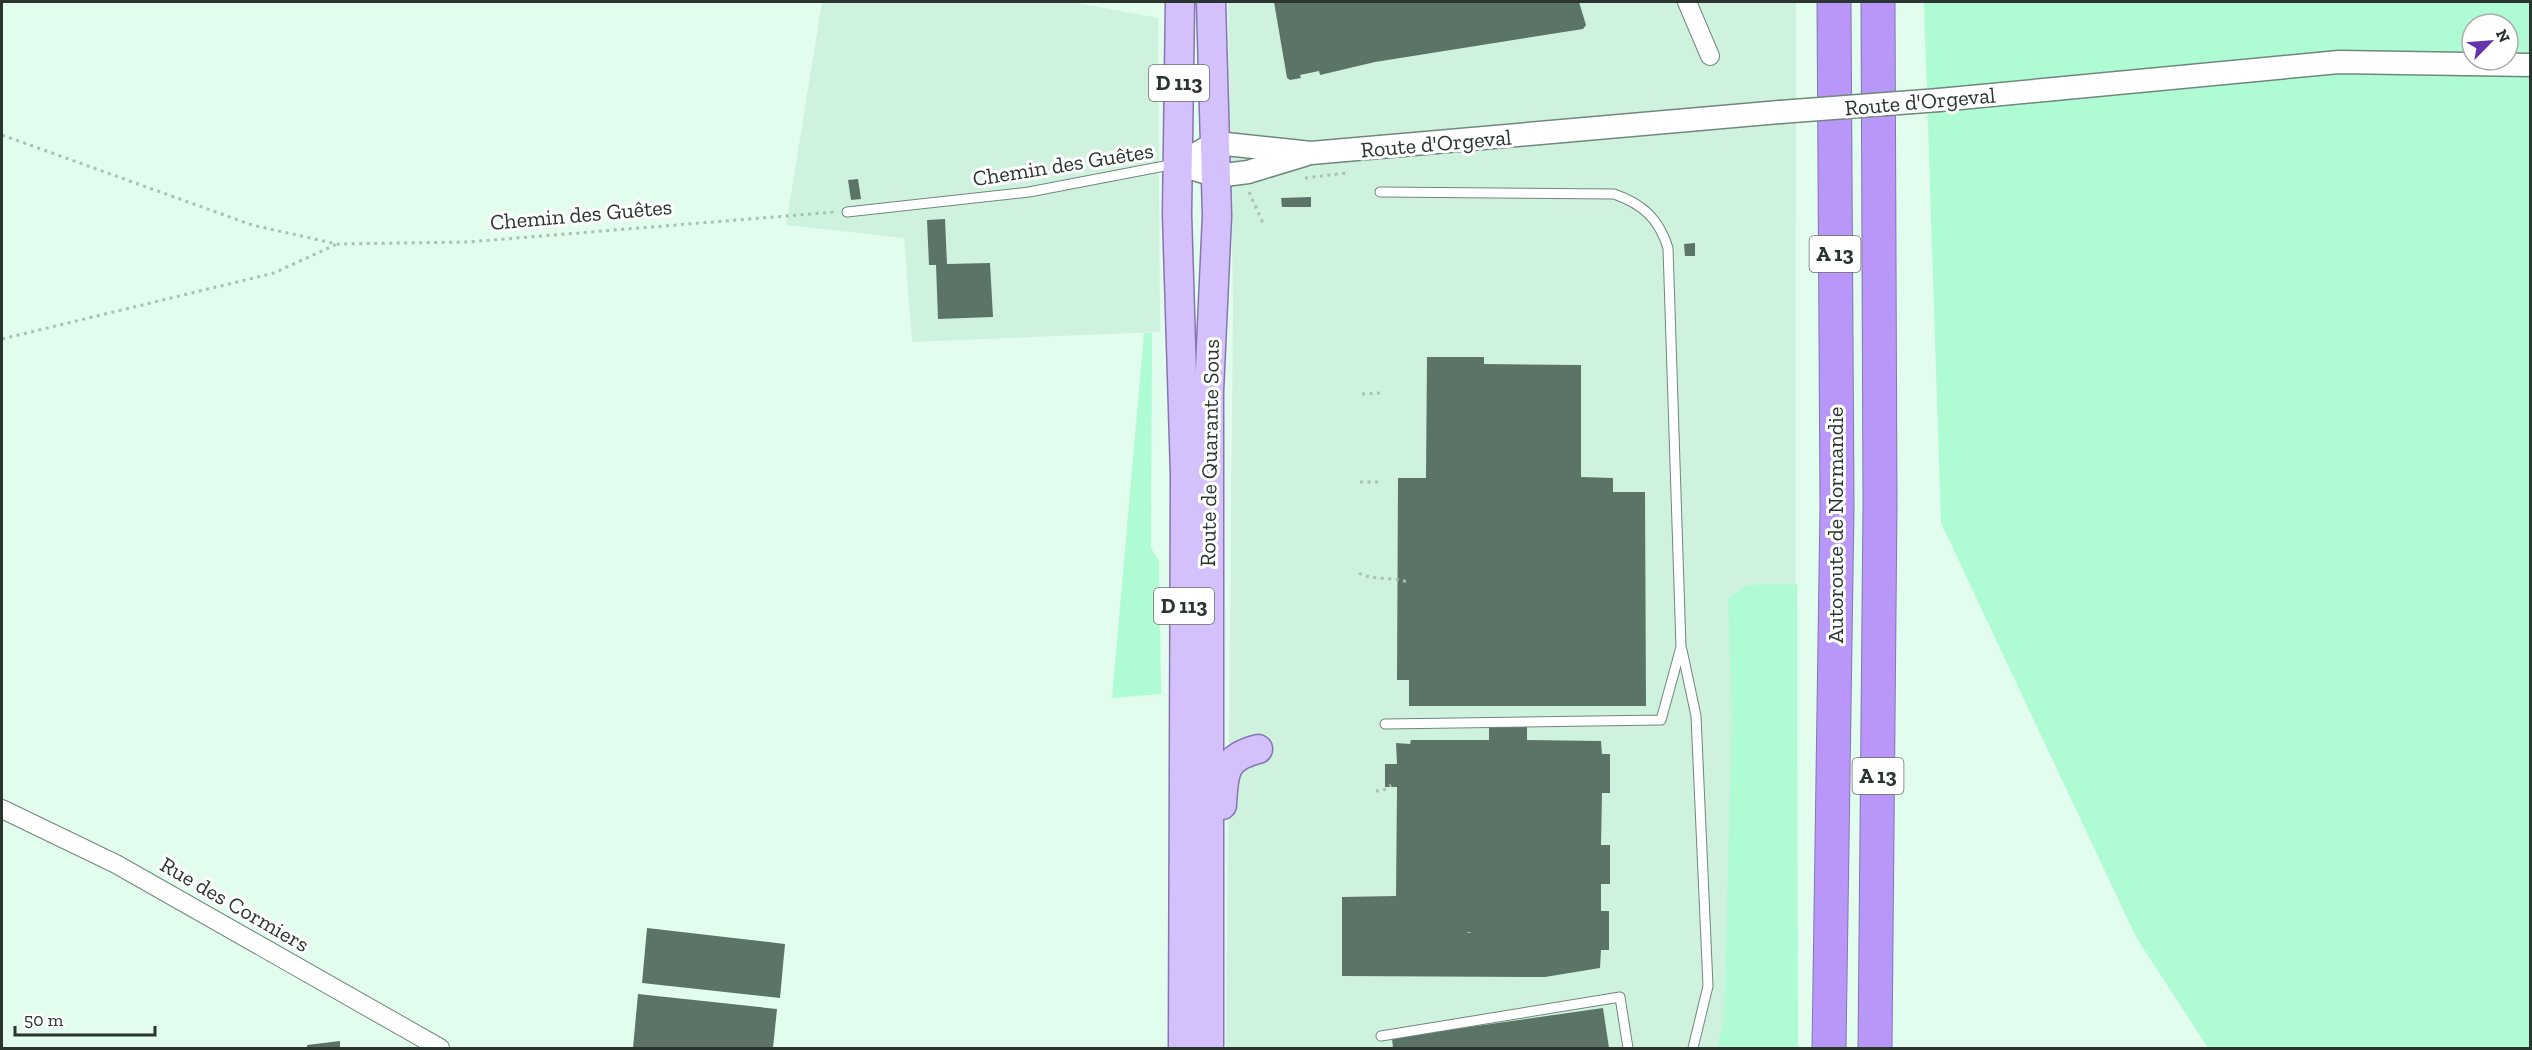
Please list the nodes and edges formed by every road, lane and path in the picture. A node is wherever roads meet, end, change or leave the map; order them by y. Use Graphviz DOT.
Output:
graph roads {
  1 [pos="1180,2"];
  2 [pos="1211,2"];
  3 [pos="1687,2"];
  4 [pos="1834,2"];
  5 [pos="1878,2"];
  6 [pos="1710,56"];
  7 [pos="2530,65"];
  8 [pos="2,135"];
  9 [pos="1216,143"];
  10 [pos="1311,153"];
  11 [pos="1178,164"];
  12 [pos="1217,176"];
  13 [pos="1249,191"];
  14 [pos="1380,192"];
  15 [pos="847,212"];
  16 [pos="1263,223"];
  17 [pos="337,244"];
  18 [pos="2,339"];
  19 [pos="1382,393"];
  20 [pos="1362,394"];
  21 [pos="1360,482"];
  22 [pos="1382,482"];
  23 [pos="1359,573"];
  24 [pos="1410,583"];
  25 [pos="1681,647"];
  26 [pos="1385,724"];
  27 [pos="1258,749"];
  28 [pos="1390,785"];
  29 [pos="1376,791"];
  30 [pos="2,809"];
  31 [pos="1209,816"];
  32 [pos="1381,1036"];
  33 [pos="440,1048"];
  34 [pos="1183,1048"];
  35 [pos="1209,1048"];
  36 [pos="1628,1048"];
  37 [pos="1693,1048"];
  38 [pos="1829,1048"];
  39 [pos="1875,1048"];
  1 -- 11 [label="main road, Route de Quarante Sous / D 113"];
  2 -- 9 [label="main road, Route de Quarante Sous / D 113"];
  3 -- 6 [label="street"];
  4 -- 38 [label="highway, Autoroute de Normandie / A 13"];
  5 -- 39 [label="highway, Autoroute de Normandie / A 13"];
  7 -- 10 [label="street, Route d'Orgeval, bridge"];
  8 -- 17 [label="path, Chemin des Guêtes"];
  9 -- 10 [label="street, Route d'Orgeval"];
  9 -- 11 [label="street"];
  9 -- 12 [label="main road, Route de Quarante Sous / D 113"];
  10 -- 12 [label="street, Route d'Orgeval"];
  11 -- 12 [label="street"];
  11 -- 15 [label="lane, Chemin des Guêtes"];
  11 -- 34 [label="main road, Route de Quarante Sous / D 113"];
  12 -- 31 [label="main road, Route de Quarante Sous / D 113"];
  13 -- 16 [label="path"];
  14 -- 25 [label="lane"];
  15 -- 17 [label="path, Chemin des Guêtes"];
  17 -- 18 [label="path"];
  19 -- 20 [label="path"];
  21 -- 22 [label="path"];
  23 -- 24 [label="path"];
  25 -- 26 [label="lane"];
  25 -- 37 [label="lane"];
  27 -- 31 [label="main road"];
  28 -- 29 [label="path"];
  30 -- 33 [label="street, Rue des Cormiers"];
  31 -- 35 [label="main road, Route de Quarante Sous / D 113"];
  32 -- 36 [label="lane"];
}
